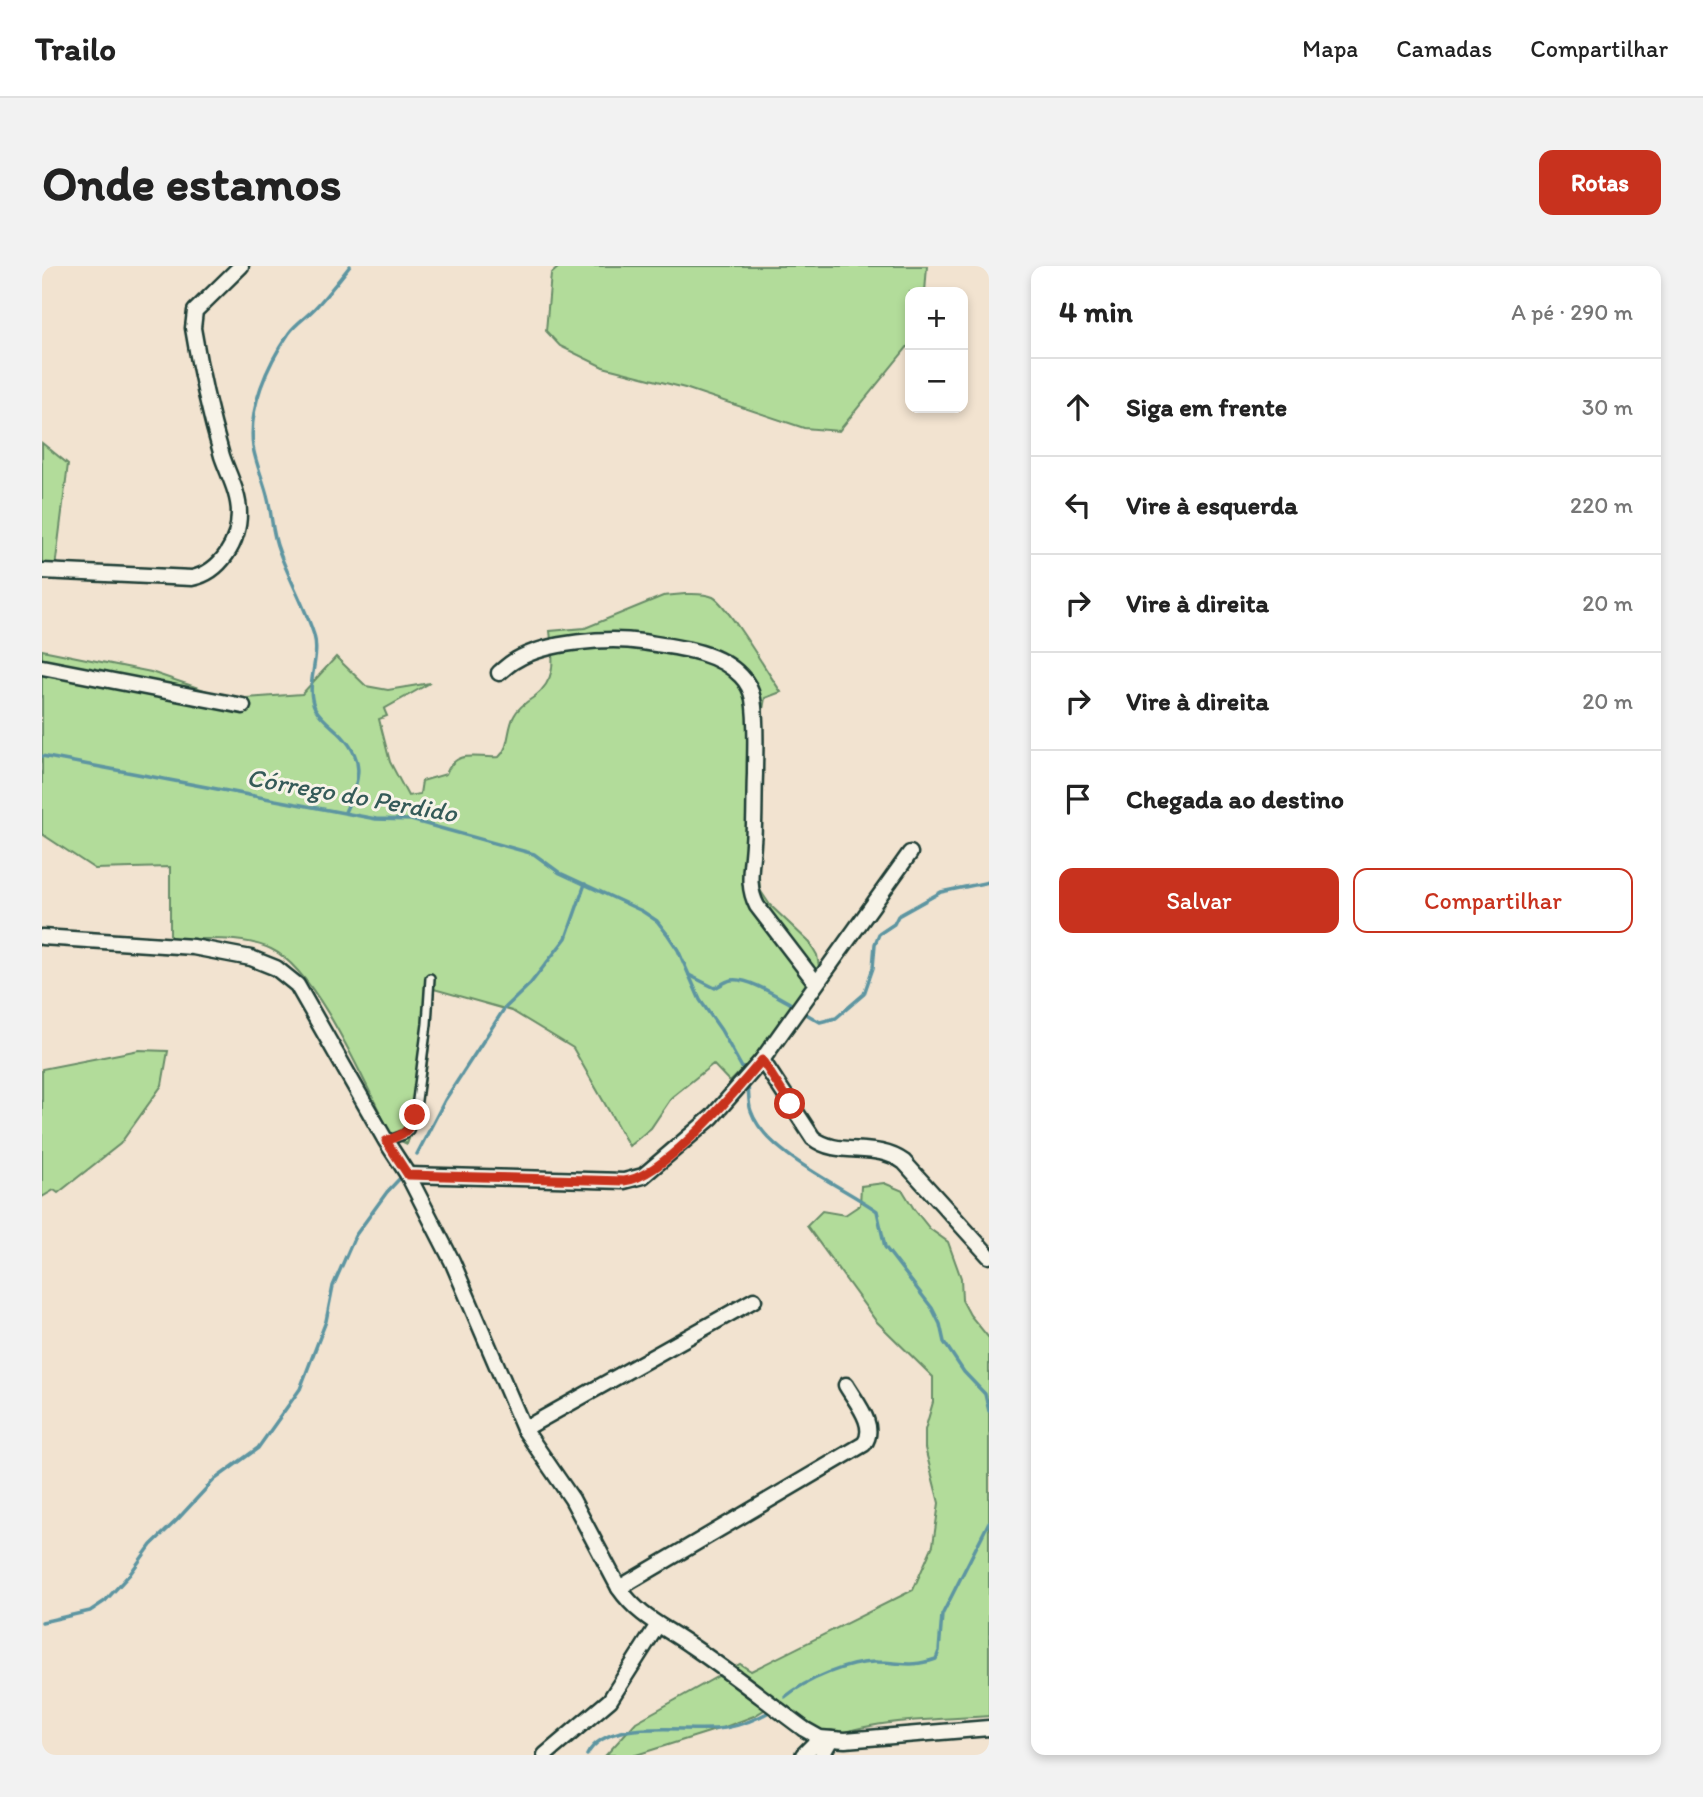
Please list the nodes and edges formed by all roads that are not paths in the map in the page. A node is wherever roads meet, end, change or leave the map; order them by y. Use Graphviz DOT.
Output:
graph roads {
  1 [pos="241,266"];
  2 [pos="42,570"];
  3 [pos="42,667"];
  4 [pos="499,673"];
  5 [pos="243,706"];
  6 [pos="910,853"];
  7 [pos="42,937"];
  8 [pos="430,978"];
  9 [pos="816,983"];
  10 [pos="762,1060"];
  11 [pos="386,1141"];
  12 [pos="408,1175"];
  13 [pos="989,1256"];
  14 [pos="754,1300"];
  15 [pos="846,1385"];
  16 [pos="524,1429"];
  17 [pos="619,1588"];
  18 [pos="657,1626"];
  19 [pos="989,1728"];
  20 [pos="825,1739"];
  21 [pos="545,1755"];
  22 [pos="803,1755"];
  23 [pos="822,1755"];
  1 -- 2 [label="street"];
  3 -- 5 [label="street"];
  4 -- 9 [label="street"];
  6 -- 9 [label="street"];
  7 -- 11 [label="street"];
  8 -- 11 [label="lane"];
  9 -- 10 [label="street"];
  10 -- 12 [label="street"];
  10 -- 13 [label="street"];
  11 -- 12 [label="street"];
  12 -- 16 [label="street"];
  14 -- 16 [label="street"];
  15 -- 17 [label="street"];
  16 -- 17 [label="street"];
  17 -- 18 [label="street"];
  18 -- 20 [label="street"];
  18 -- 21 [label="street"];
  19 -- 20 [label="street"];
  20 -- 22 [label="street"];
  20 -- 23 [label="street"];
}
